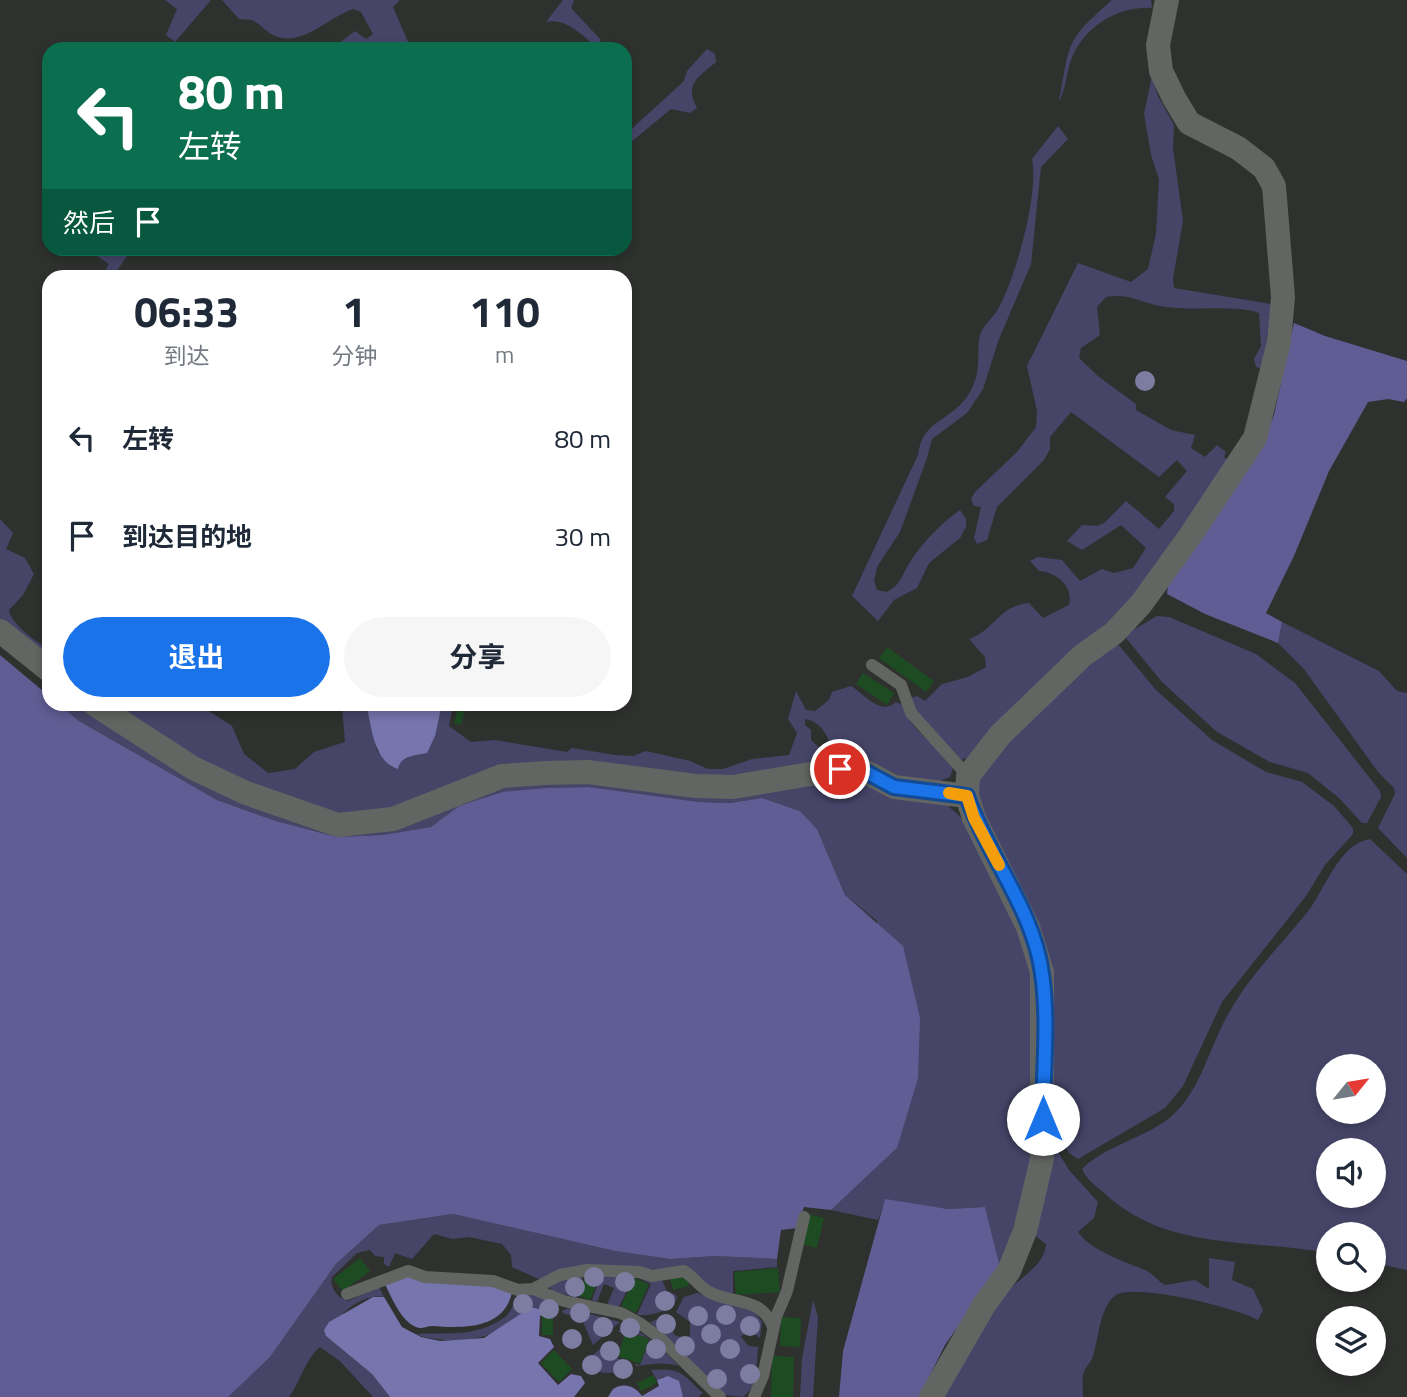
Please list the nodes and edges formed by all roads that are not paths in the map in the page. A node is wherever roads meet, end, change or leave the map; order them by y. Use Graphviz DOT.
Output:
graph roads {
  1 [pos="1167,0"];
  2 [pos="0,631"];
  3 [pos="42,664"];
  4 [pos="872,665"];
  5 [pos="105,711"];
  6 [pos="967,786"];
  7 [pos="804,1217"];
  8 [pos="533,1289"];
  9 [pos="347,1294"];
  10 [pos="773,1327"];
  11 [pos="758,1395"];
  12 [pos="720,1397"];
  13 [pos="931,1397"];
  1 -- 6 [label="street"];
  2 -- 3 [label="street"];
  4 -- 6 [label="lane"];
  5 -- 6 [label="street"];
  6 -- 13 [label="street"];
  7 -- 10 [label="lane"];
  8 -- 9 [label="lane"];
  8 -- 10 [label="lane"];
  8 -- 12 [label="lane"];
  10 -- 11 [label="lane"];
}
